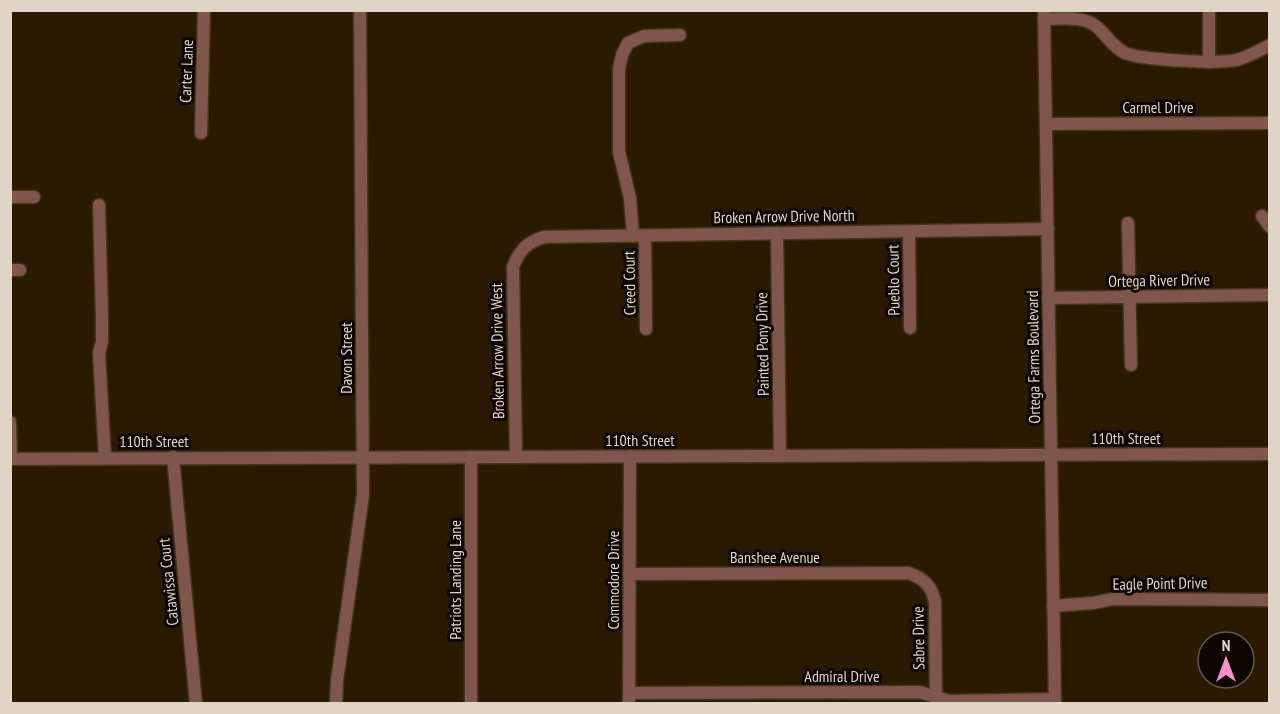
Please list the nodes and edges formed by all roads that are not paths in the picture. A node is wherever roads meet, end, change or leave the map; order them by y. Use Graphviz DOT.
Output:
graph roads {
  1 [pos="204,10"];
  2 [pos="360,10"];
  3 [pos="1209,12"];
  4 [pos="1044,15"];
  5 [pos="680,35"];
  6 [pos="1269,45"];
  7 [pos="1209,62"];
  8 [pos="1269,123"];
  9 [pos="1046,124"];
  10 [pos="201,133"];
  11 [pos="10,197"];
  12 [pos="34,197"];
  13 [pos="99,205"];
  14 [pos="1262,216"];
  15 [pos="1128,223"];
  16 [pos="1269,227"];
  17 [pos="1048,229"];
  18 [pos="909,231"];
  19 [pos="777,233"];
  20 [pos="639,236"];
  21 [pos="523,247"];
  22 [pos="1269,296"];
  23 [pos="1130,297"];
  24 [pos="1048,298"];
  25 [pos="910,328"];
  26 [pos="646,329"];
  27 [pos="1131,365"];
  28 [pos="10,422"];
  29 [pos="1269,454"];
  30 [pos="780,455"];
  31 [pos="1051,455"];
  32 [pos="630,456"];
  33 [pos="173,457"];
  34 [pos="471,457"];
  35 [pos="516,457"];
  36 [pos="105,458"];
  37 [pos="363,458"];
  38 [pos="11,459"];
  39 [pos="629,574"];
  40 [pos="920,578"];
  41 [pos="1268,600"];
  42 [pos="1053,606"];
  43 [pos="629,698"];
  44 [pos="936,700"];
  45 [pos="1055,701"];
  46 [pos="196,704"];
  47 [pos="336,704"];
  48 [pos="471,704"];
  1 -- 10 [label="street, Carter Lane"];
  2 -- 37 [label="street, Davon Street"];
  3 -- 7 [label="street"];
  4 -- 7 [label="street"];
  4 -- 9 [label="street, Ortega Farms Boulevard"];
  5 -- 20 [label="street, Creed Court"];
  6 -- 7 [label="street"];
  8 -- 9 [label="street, Carmel Drive"];
  9 -- 17 [label="street, Ortega Farms Boulevard"];
  11 -- 12 [label="street"];
  13 -- 36 [label="street"];
  14 -- 16 [label="street"];
  15 -- 23 [label="street"];
  17 -- 18 [label="street, Broken Arrow Drive North"];
  17 -- 24 [label="street, Ortega Farms Boulevard"];
  18 -- 19 [label="street, Broken Arrow Drive North"];
  18 -- 25 [label="street, Pueblo Court"];
  19 -- 20 [label="street, Broken Arrow Drive North"];
  19 -- 30 [label="street, Painted Pony Drive"];
  20 -- 21 [label="street, Broken Arrow Drive North"];
  20 -- 26 [label="street, Creed Court"];
  21 -- 35 [label="street, Broken Arrow Drive West"];
  22 -- 23 [label="street, Ortega River Drive"];
  23 -- 24 [label="street, Ortega River Drive"];
  23 -- 27 [label="street"];
  24 -- 31 [label="street, Ortega Farms Boulevard"];
  28 -- 38 [label="street"];
  29 -- 31 [label="street, 110th Street"];
  30 -- 31 [label="street, 110th Street"];
  30 -- 32 [label="street, 110th Street"];
  31 -- 42 [label="street, Ortega Farms Boulevard"];
  32 -- 35 [label="street, 110th Street"];
  32 -- 39 [label="street, Commodore Drive"];
  33 -- 36 [label="street, 110th Street"];
  33 -- 37 [label="street, 110th Street"];
  33 -- 46 [label="street, Catawissa Court"];
  34 -- 35 [label="street, 110th Street"];
  34 -- 37 [label="street, 110th Street"];
  34 -- 48 [label="street, Patriots Landing Lane"];
  36 -- 38 [label="street, 110th Street"];
  37 -- 47 [label="street, Davon Street"];
  39 -- 40 [label="street, Banshee Avenue"];
  39 -- 43 [label="street, Commodore Drive"];
  40 -- 44 [label="street, Sabre Drive"];
  41 -- 42 [label="street, Eagle Point Drive"];
  42 -- 45 [label="street, Ortega Farms Boulevard"];
  43 -- 44 [label="street, Admiral Drive"];
  44 -- 45 [label="street, Admiral Drive"];
}
